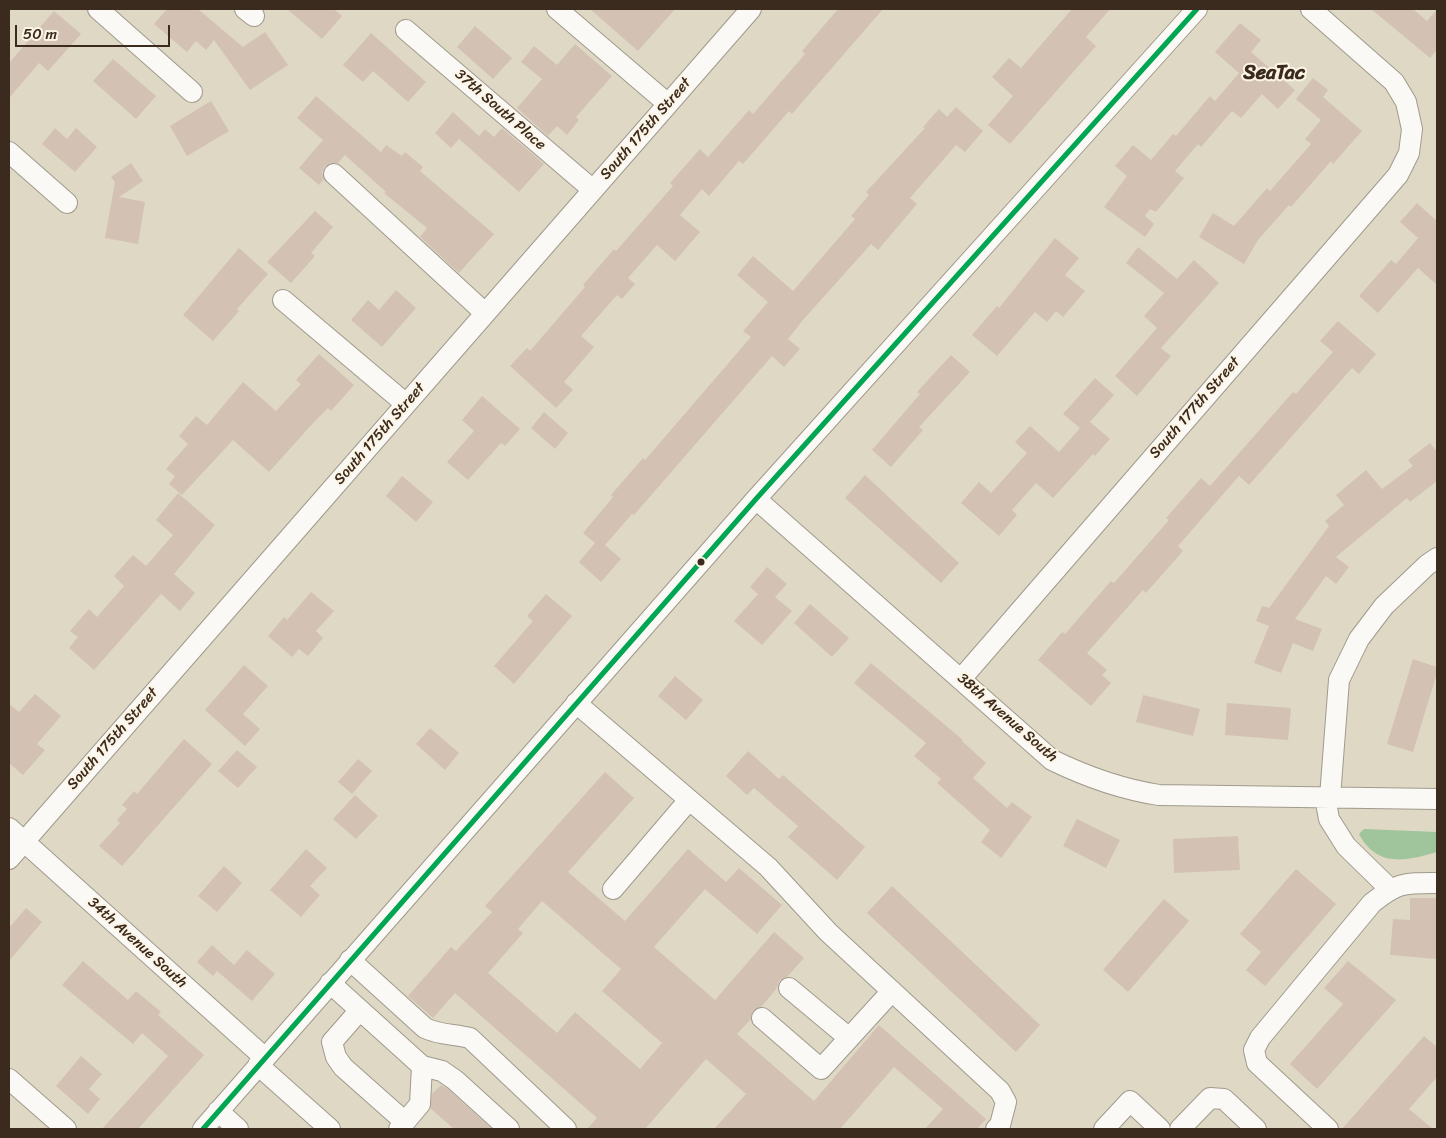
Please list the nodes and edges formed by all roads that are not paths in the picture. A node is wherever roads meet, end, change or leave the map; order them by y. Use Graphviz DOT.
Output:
graph roads {
  1 [pos="98,9"];
  2 [pos="557,9"];
  3 [pos="751,9"];
  4 [pos="1197,9"];
  5 [pos="1311,9"];
  6 [pos="406,30"];
  7 [pos="192,92"];
  8 [pos="668,104"];
  9 [pos="9,152"];
  10 [pos="334,174"];
  11 [pos="593,190"];
  12 [pos="67,203"];
  13 [pos="283,300"];
  14 [pos="485,313"];
  15 [pos="406,404"];
  16 [pos="756,500"];
  17 [pos="1437,558"];
  18 [pos="961,679"];
  19 [pos="576,703"];
  20 [pos="1328,797"];
  21 [pos="1437,799"];
  22 [pos="689,800"];
  23 [pos="9,828"];
  24 [pos="24,841"];
  25 [pos="9,859"];
  26 [pos="1437,884"];
  27 [pos="613,888"];
  28 [pos="1390,889"];
  29 [pos="350,960"];
  30 [pos="330,983"];
  31 [pos="790,988"];
  32 [pos="892,991"];
  33 [pos="360,1010"];
  34 [pos="762,1018"];
  35 [pos="849,1038"];
  36 [pos="261,1061"];
  37 [pos="422,1066"];
  38 [pos="9,1079"];
  39 [pos="218,1111"];
  40 [pos="402,1126"];
  41 [pos="66,1129"];
  42 [pos="203,1129"];
  43 [pos="238,1129"];
  44 [pos="330,1129"];
  45 [pos="509,1129"];
  46 [pos="566,1129"];
  47 [pos="996,1129"];
  48 [pos="1104,1129"];
  49 [pos="1160,1129"];
  50 [pos="1180,1129"];
  51 [pos="1256,1129"];
  52 [pos="1328,1129"];
  1 -- 7 [label="street"];
  2 -- 8 [label="street"];
  3 -- 8 [label="street, South 175th Street"];
  4 -- 16 [label="street"];
  5 -- 18 [label="street, South 177th Street"];
  6 -- 11 [label="street, 37th South Place"];
  8 -- 11 [label="street, South 175th Street"];
  9 -- 12 [label="street"];
  10 -- 14 [label="street"];
  11 -- 14 [label="street, South 175th Street"];
  13 -- 15 [label="street"];
  14 -- 15 [label="street, South 175th Street"];
  15 -- 24 [label="street, South 175th Street"];
  16 -- 18 [label="street, 38th Avenue South"];
  16 -- 19 [label="street"];
  17 -- 20 [label="street"];
  18 -- 20 [label="street, 38th Avenue South"];
  19 -- 22 [label="street"];
  19 -- 29 [label="street"];
  20 -- 21 [label="street, 38th Avenue South"];
  20 -- 28 [label="street"];
  22 -- 27 [label="street"];
  22 -- 32 [label="street"];
  23 -- 24 [label="street, 34th Avenue South"];
  24 -- 25 [label="street, South 175th Street"];
  24 -- 36 [label="street, 34th Avenue South"];
  26 -- 28 [label="street"];
  28 -- 52 [label="street"];
  29 -- 30 [label="street"];
  29 -- 46 [label="street"];
  30 -- 33 [label="street"];
  30 -- 36 [label="street"];
  31 -- 35 [label="street"];
  32 -- 35 [label="street"];
  32 -- 47 [label="street"];
  33 -- 37 [label="street"];
  33 -- 40 [label="street"];
  34 -- 35 [label="street"];
  36 -- 39 [label="street"];
  36 -- 44 [label="street, 34th Avenue South"];
  37 -- 40 [label="street"];
  37 -- 45 [label="street"];
  38 -- 41 [label="street"];
  39 -- 42 [label="street"];
  39 -- 43 [label="street"];
  48 -- 49 [label="street"];
  50 -- 51 [label="street"];
}
